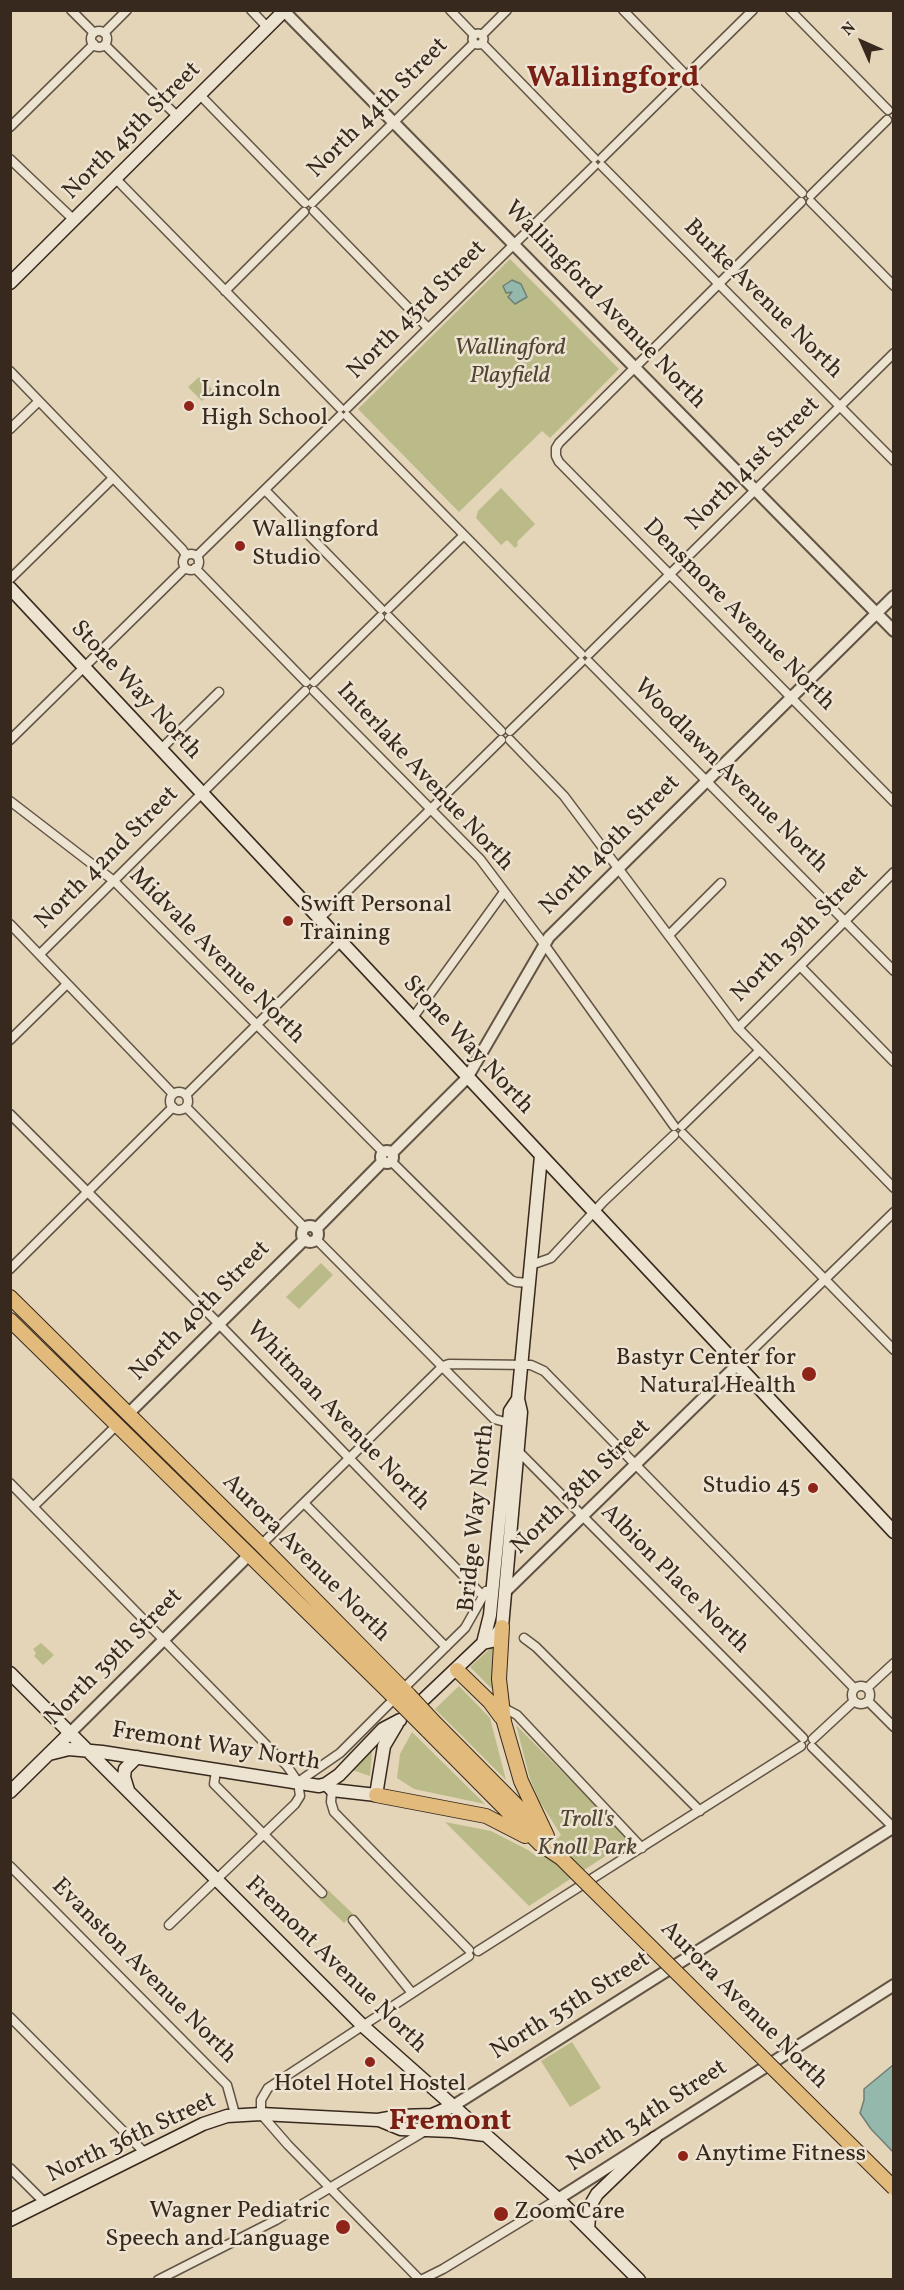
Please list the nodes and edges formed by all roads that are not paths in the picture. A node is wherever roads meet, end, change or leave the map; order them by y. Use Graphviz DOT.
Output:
graph roads {
  1 [pos="71,10"];
  2 [pos="127,10"];
  3 [pos="251,10"];
  4 [pos="450,10"];
  5 [pos="507,10"];
  6 [pos="623,10"];
  7 [pos="753,10"];
  8 [pos="790,10"];
  9 [pos="285,11"];
  10 [pos="268,28"];
  11 [pos="94,33"];
  12 [pos="104,33"];
  13 [pos="478,39"];
  14 [pos="94,44"];
  15 [pos="105,45"];
  16 [pos="686,75"];
  17 [pos="200,95"];
  18 [pos="891,110"];
  19 [pos="178,117"];
  20 [pos="890,121"];
  21 [pos="394,122"];
  22 [pos="10,127"];
  23 [pos="10,159"];
  24 [pos="598,162"];
  25 [pos="116,179"];
  26 [pos="801,198"];
  27 [pos="811,198"];
  28 [pos="309,207"];
  29 [pos="74,220"];
  30 [pos="513,244"];
  31 [pos="10,283"];
  32 [pos="719,283"];
  33 [pos="894,286"];
  34 [pos="225,291"];
  35 [pos="428,328"];
  36 [pos="894,353"];
  37 [pos="634,368"];
  38 [pos="10,371"];
  39 [pos="39,401"];
  40 [pos="840,407"];
  41 [pos="344,412"];
  42 [pos="10,429"];
  43 [pos="894,461"];
  44 [pos="113,478"];
  45 [pos="265,490"];
  46 [pos="756,491"];
  47 [pos="464,535"];
  48 [pos="186,555"];
  49 [pos="197,556"];
  50 [pos="185,568"];
  51 [pos="195,568"];
  52 [pos="670,575"];
  53 [pos="10,579"];
  54 [pos="10,588"];
  55 [pos="894,596"];
  56 [pos="384,613"];
  57 [pos="876,613"];
  58 [pos="894,631"];
  59 [pos="585,658"];
  60 [pos="85,667"];
  61 [pos="310,687"];
  62 [pos="219,692"];
  63 [pos="791,698"];
  64 [pos="506,736"];
  65 [pos="10,740"];
  66 [pos="161,749"];
  67 [pos="706,781"];
  68 [pos="201,793"];
  69 [pos="10,801"];
  70 [pos="894,802"];
  71 [pos="432,808"];
  72 [pos="618,868"];
  73 [pos="894,872"];
  74 [pos="114,881"];
  75 [pos="721,883"];
  76 [pos="504,892"];
  77 [pos="319,919"];
  78 [pos="845,921"];
  79 [pos="10,924"];
  80 [pos="669,935"];
  81 [pos="340,942"];
  82 [pos="544,944"];
  83 [pos="40,954"];
  84 [pos="800,966"];
  85 [pos="894,971"];
  86 [pos="67,984"];
  87 [pos="412,1019"];
  88 [pos="256,1024"];
  89 [pos="738,1028"];
  90 [pos="10,1040"];
  91 [pos="759,1051"];
  92 [pos="894,1062"];
  93 [pos="467,1078"];
  94 [pos="173,1094"];
  95 [pos="186,1095"];
  96 [pos="173,1107"];
  97 [pos="186,1107"];
  98 [pos="10,1114"];
  99 [pos="678,1130"];
  100 [pos="541,1156"];
  101 [pos="387,1157"];
  102 [pos="894,1188"];
  103 [pos="88,1192"];
  104 [pos="594,1212"];
  105 [pos="894,1212"];
  106 [pos="310,1234"];
  107 [pos="531,1265"];
  108 [pos="10,1269"];
  109 [pos="825,1280"];
  110 [pos="529,1283"];
  111 [pos="10,1297"];
  112 [pos="10,1320"];
  113 [pos="219,1324"];
  114 [pos="894,1350"];
  115 [pos="521,1364"];
  116 [pos="737,1365"];
  117 [pos="443,1366"];
  118 [pos="518,1400"];
  119 [pos="122,1419"];
  120 [pos="509,1423"];
  121 [pos="518,1451"];
  122 [pos="349,1458"];
  123 [pos="636,1464"];
  124 [pos="10,1483"];
  125 [pos="304,1503"];
  126 [pos="34,1506"];
  127 [pos="583,1516"];
  128 [pos="894,1533"];
  129 [pos="255,1549"];
  130 [pos="493,1585"];
  131 [pos="506,1592"];
  132 [pos="482,1595"];
  133 [pos="502,1626"];
  134 [pos="524,1638"];
  135 [pos="163,1639"];
  136 [pos="483,1643"];
  137 [pos="446,1647"];
  138 [pos="894,1663"];
  139 [pos="457,1670"];
  140 [pos="10,1673"];
  141 [pos="854,1688"];
  142 [pos="867,1688"];
  143 [pos="402,1697"];
  144 [pos="423,1700"];
  145 [pos="854,1701"];
  146 [pos="868,1701"];
  147 [pos="501,1707"];
  148 [pos="504,1722"];
  149 [pos="894,1727"];
  150 [pos="70,1732"];
  151 [pos="802,1742"];
  152 [pos="812,1743"];
  153 [pos="88,1750"];
  154 [pos="49,1754"];
  155 [pos="138,1757"];
  156 [pos="216,1771"];
  157 [pos="298,1782"];
  158 [pos="329,1787"];
  159 [pos="128,1791"];
  160 [pos="10,1792"];
  161 [pos="376,1795"];
  162 [pos="700,1811"];
  163 [pos="893,1827"];
  164 [pos="263,1833"];
  165 [pos="543,1840"];
  166 [pos="642,1848"];
  167 [pos="10,1866"];
  168 [pos="215,1880"];
  169 [pos="590,1881"];
  170 [pos="322,1893"];
  171 [pos="353,1920"];
  172 [pos="169,1925"];
  173 [pos="472,1952"];
  174 [pos="675,1965"];
  175 [pos="894,1985"];
  176 [pos="412,1993"];
  177 [pos="10,2017"];
  178 [pos="363,2026"];
  179 [pos="773,2062"];
  180 [pos="453,2106"];
  181 [pos="235,2114"];
  182 [pos="261,2114"];
  183 [pos="378,2120"];
  184 [pos="428,2130"];
  185 [pos="486,2135"];
  186 [pos="655,2139"];
  187 [pos="145,2153"];
  188 [pos="10,2168"];
  189 [pos="330,2188"];
  190 [pos="894,2188"];
  191 [pos="558,2199"];
  192 [pos="45,2203"];
  193 [pos="10,2220"];
  194 [pos="587,2224"];
  195 [pos="158,2280"];
  196 [pos="421,2280"];
  197 [pos="639,2280"];
  1 -- 11 [label="street"];
  2 -- 12 [label="street"];
  3 -- 10 [label="street"];
  4 -- 13 [label="street, Burke Avenue North"];
  5 -- 13 [label="street, North 44th Street"];
  6 -- 16 [label="street"];
  7 -- 16 [label="street, North 43rd Street"];
  8 -- 18 [label="street"];
  9 -- 10 [label="main road, North 45th Street"];
  9 -- 21 [label="street, Wallingford Avenue North"];
  10 -- 17 [label="main road, North 45th Street"];
  11 -- 12 [label="street"];
  11 -- 14 [label="street"];
  12 -- 15 [label="street"];
  13 -- 21 [label="street, North 44th Street"];
  13 -- 24 [label="street, Burke Avenue North"];
  14 -- 15 [label="street"];
  14 -- 22 [label="street"];
  15 -- 19 [label="street"];
  16 -- 24 [label="street, North 43rd Street"];
  16 -- 26 [label="street"];
  17 -- 19 [label="main road, North 45th Street"];
  17 -- 28 [label="street"];
  18 -- 20 [label="street"];
  19 -- 25 [label="main road, North 45th Street"];
  20 -- 27 [label="street"];
  21 -- 28 [label="street, North 44th Street"];
  21 -- 30 [label="street, Wallingford Avenue North"];
  23 -- 29 [label="street"];
  24 -- 30 [label="street, North 43rd Street"];
  24 -- 32 [label="street, Burke Avenue North"];
  25 -- 29 [label="main road, North 45th Street"];
  25 -- 34 [label="street, Woodlawn Avenue North"];
  26 -- 27 [label="street"];
  26 -- 32 [label="street"];
  27 -- 33 [label="street"];
  28 -- 34 [label="street, North 44th Street"];
  28 -- 35 [label="street"];
  29 -- 31 [label="main road, North 45th Street"];
  30 -- 35 [label="street, North 43rd Street"];
  30 -- 37 [label="street, Wallingford Avenue North"];
  32 -- 37 [label="street"];
  32 -- 40 [label="street, Burke Avenue North"];
  34 -- 41 [label="street, Woodlawn Avenue North"];
  35 -- 41 [label="street, North 43rd Street"];
  36 -- 40 [label="street, North 41st Street"];
  37 -- 46 [label="street, Wallingford Avenue North"];
  37 -- 52 [label="street, Densmore Avenue North"];
  38 -- 39 [label="street"];
  39 -- 42 [label="street"];
  39 -- 44 [label="street"];
  40 -- 43 [label="street, Burke Avenue North"];
  40 -- 46 [label="street, North 41st Street"];
  41 -- 45 [label="street, North 43rd Street"];
  41 -- 47 [label="street, Woodlawn Avenue North"];
  44 -- 48 [label="street"];
  44 -- 53 [label="street"];
  45 -- 49 [label="street, North 43rd Street"];
  45 -- 56 [label="street"];
  46 -- 52 [label="street, North 41st Street"];
  46 -- 57 [label="street, Wallingford Avenue North"];
  47 -- 56 [label="street, North 42nd Street"];
  47 -- 59 [label="street, Woodlawn Avenue North"];
  48 -- 49 [label="street"];
  48 -- 50 [label="street"];
  49 -- 51 [label="street"];
  50 -- 51 [label="street"];
  50 -- 60 [label="street"];
  51 -- 61 [label="street, Interlake Avenue North"];
  52 -- 59 [label="street, North 41st Street"];
  52 -- 63 [label="street, Densmore Avenue North"];
  54 -- 60 [label="main road, Stone Way North"];
  55 -- 57 [label="street, North 40th Street"];
  56 -- 61 [label="street, North 42nd Street"];
  56 -- 64 [label="street"];
  57 -- 58 [label="street, Wallingford Avenue North"];
  57 -- 63 [label="street, North 40th Street"];
  59 -- 64 [label="street, North 41st Street"];
  59 -- 67 [label="street, Woodlawn Avenue North"];
  60 -- 65 [label="street"];
  60 -- 66 [label="main road, Stone Way North"];
  61 -- 68 [label="street, North 42nd Street"];
  61 -- 71 [label="street, Interlake Avenue North"];
  62 -- 66 [label="street"];
  63 -- 67 [label="street, North 40th Street"];
  63 -- 70 [label="street, Densmore Avenue North"];
  64 -- 71 [label="street, North 41st Street"];
  64 -- 72 [label="street"];
  66 -- 68 [label="main road, Stone Way North"];
  67 -- 72 [label="street, North 40th Street"];
  67 -- 78 [label="street, Woodlawn Avenue North"];
  68 -- 74 [label="street, North 42nd Street"];
  68 -- 77 [label="main road, Stone Way North"];
  69 -- 74 [label="street, Midvale Avenue North"];
  71 -- 76 [label="street, Interlake Avenue North"];
  71 -- 77 [label="street, North 41st Street"];
  72 -- 80 [label="street"];
  72 -- 82 [label="street, North 40th Street"];
  73 -- 78 [label="street, North 39th Street"];
  74 -- 83 [label="street, North 42nd Street"];
  74 -- 88 [label="street, Midvale Avenue North"];
  75 -- 80 [label="street"];
  76 -- 82 [label="street, Interlake Avenue North"];
  76 -- 87 [label="street"];
  77 -- 81 [label="main road, Stone Way North"];
  78 -- 84 [label="street, North 39th Street"];
  78 -- 85 [label="street, Woodlawn Avenue North"];
  79 -- 83 [label="street"];
  80 -- 89 [label="street"];
  81 -- 87 [label="main road, Stone Way North"];
  81 -- 88 [label="street"];
  82 -- 93 [label="street, North 40th Street"];
  82 -- 99 [label="street, Interlake Avenue North"];
  83 -- 86 [label="street"];
  84 -- 89 [label="street, North 39th Street"];
  84 -- 92 [label="street"];
  86 -- 90 [label="street"];
  86 -- 94 [label="street"];
  87 -- 93 [label="main road, Stone Way North"];
  88 -- 95 [label="street"];
  88 -- 101 [label="street, Midvale Avenue North"];
  89 -- 91 [label="street"];
  91 -- 99 [label="street"];
  91 -- 102 [label="street"];
  93 -- 100 [label="main road, Stone Way North"];
  93 -- 101 [label="street, North 40th Street"];
  94 -- 95 [label="street"];
  94 -- 96 [label="street"];
  95 -- 97 [label="street"];
  96 -- 97 [label="street"];
  96 -- 103 [label="street"];
  97 -- 106 [label="street"];
  98 -- 103 [label="street, Whitman Avenue North"];
  99 -- 104 [label="street"];
  99 -- 109 [label="street, Interlake Avenue North"];
  100 -- 104 [label="main road, Stone Way North"];
  100 -- 107 [label="main road, Bridge Way North"];
  101 -- 106 [label="street, North 40th Street"];
  101 -- 110 [label="street, Midvale Avenue North"];
  103 -- 108 [label="street"];
  103 -- 113 [label="street, Whitman Avenue North"];
  104 -- 107 [label="street"];
  104 -- 116 [label="main road, Stone Way North"];
  105 -- 109 [label="street, North 38th Street"];
  106 -- 113 [label="street, North 40th Street"];
  106 -- 117 [label="street"];
  107 -- 110 [label="main road, Bridge Way North"];
  109 -- 114 [label="street, Interlake Avenue North"];
  109 -- 116 [label="street, North 38th Street"];
  110 -- 115 [label="main road, Bridge Way North"];
  111 -- 119 [label="highway, Aurora Avenue North"];
  112 -- 119 [label="highway, Aurora Avenue North"];
  113 -- 119 [label="street, North 40th Street"];
  113 -- 122 [label="street, Whitman Avenue North"];
  115 -- 117 [label="street"];
  115 -- 118 [label="main road, Bridge Way North"];
  115 -- 123 [label="street"];
  116 -- 123 [label="street, North 38th Street"];
  116 -- 128 [label="main road, Stone Way North"];
  117 -- 120 [label="street"];
  117 -- 122 [label="street, North 39th Street"];
  118 -- 120 [label="main road, Bridge Way North"];
  118 -- 121 [label="main road, Bridge Way North"];
  119 -- 126 [label="street, North 40th Street"];
  119 -- 129 [label="highway, Aurora Avenue North"];
  120 -- 130 [label="main road, Bridge Way North"];
  121 -- 127 [label="street, Albion Place North"];
  121 -- 131 [label="main road, Bridge Way North"];
  122 -- 125 [label="street, North 39th Street"];
  122 -- 132 [label="street, Whitman Avenue North"];
  123 -- 127 [label="street, North 38th Street"];
  123 -- 141 [label="street"];
  124 -- 126 [label="street"];
  125 -- 129 [label="street, North 39th Street"];
  125 -- 137 [label="street"];
  126 -- 135 [label="street"];
  127 -- 131 [label="street, North 38th Street"];
  127 -- 151 [label="street, Albion Place North"];
  129 -- 135 [label="street, North 39th Street"];
  129 -- 143 [label="highway, Aurora Avenue North"];
  130 -- 132 [label="street"];
  130 -- 136 [label="main road, Bridge Way North"];
  131 -- 133 [label="main road, Bridge Way North"];
  132 -- 137 [label="street"];
  133 -- 136 [label="main road"];
  133 -- 147 [label="highway"];
  134 -- 162 [label="street"];
  135 -- 150 [label="street, North 39th Street"];
  135 -- 157 [label="street"];
  136 -- 139 [label="main road"];
  137 -- 143 [label="street"];
  138 -- 142 [label="street"];
  139 -- 144 [label="main road"];
  139 -- 148 [label="highway"];
  140 -- 150 [label="main road, Fremont Avenue North"];
  141 -- 142 [label="street"];
  141 -- 145 [label="street"];
  142 -- 146 [label="street"];
  143 -- 157 [label="street"];
  143 -- 165 [label="highway, Aurora Avenue North, bridge"];
  145 -- 146 [label="street"];
  145 -- 152 [label="street"];
  146 -- 149 [label="street"];
  147 -- 148 [label="highway"];
  147 -- 166 [label="street"];
  148 -- 165 [label="highway"];
  150 -- 153 [label="main road, Fremont Avenue North"];
  150 -- 154 [label="main road, North 39th Street"];
  151 -- 152 [label="street"];
  151 -- 162 [label="street"];
  152 -- 163 [label="street"];
  153 -- 154 [label="main road, Fremont Way North"];
  153 -- 155 [label="main road, Fremont Way North"];
  153 -- 159 [label="main road, Fremont Avenue North"];
  154 -- 160 [label="main road, North 39th Street"];
  155 -- 156 [label="main road, Fremont Way North"];
  155 -- 159 [label="main road"];
  156 -- 157 [label="main road, Fremont Way North"];
  156 -- 164 [label="street"];
  157 -- 158 [label="main road, Fremont Way North"];
  157 -- 164 [label="street"];
  158 -- 161 [label="main road, Fremont Way North"];
  158 -- 161 [label="main road"];
  158 -- 173 [label="street"];
  159 -- 168 [label="main road, Fremont Avenue North"];
  161 -- 165 [label="highway"];
  162 -- 166 [label="street"];
  163 -- 174 [label="street, North 35th Street"];
  164 -- 168 [label="street"];
  164 -- 170 [label="street"];
  165 -- 190 [label="highway, Aurora Avenue North, bridge"];
  166 -- 169 [label="street"];
  167 -- 181 [label="street, Evanston Avenue North"];
  168 -- 172 [label="street"];
  168 -- 178 [label="main road, Fremont Avenue North"];
  169 -- 173 [label="street"];
  169 -- 174 [label="street"];
  171 -- 176 [label="street"];
  173 -- 176 [label="street"];
  174 -- 179 [label="street"];
  174 -- 180 [label="street, North 35th Street"];
  175 -- 179 [label="street, North 34th Street"];
  176 -- 178 [label="street"];
  177 -- 187 [label="street"];
  178 -- 180 [label="main road, Fremont Avenue North"];
  178 -- 182 [label="street"];
  179 -- 186 [label="street, North 34th Street"];
  180 -- 183 [label="main road"];
  180 -- 185 [label="main road, Fremont Avenue North"];
  181 -- 182 [label="main road, North 36th Street"];
  181 -- 187 [label="main road, North 36th Street"];
  182 -- 183 [label="main road, North 36th Street"];
  182 -- 189 [label="street"];
  183 -- 184 [label="main road"];
  184 -- 185 [label="main road"];
  184 -- 189 [label="street"];
  185 -- 191 [label="main road, Fremont Avenue North"];
  186 -- 191 [label="street, North 34th Street"];
  186 -- 194 [label="main road"];
  187 -- 192 [label="main road, North 36th Street"];
  188 -- 192 [label="street"];
  189 -- 195 [label="street"];
  189 -- 196 [label="street"];
  191 -- 194 [label="main road, Fremont Avenue North"];
  191 -- 196 [label="street, North 34th Street"];
  192 -- 193 [label="main road, North 36th Street"];
  194 -- 197 [label="main road, Fremont Avenue North"];
}
